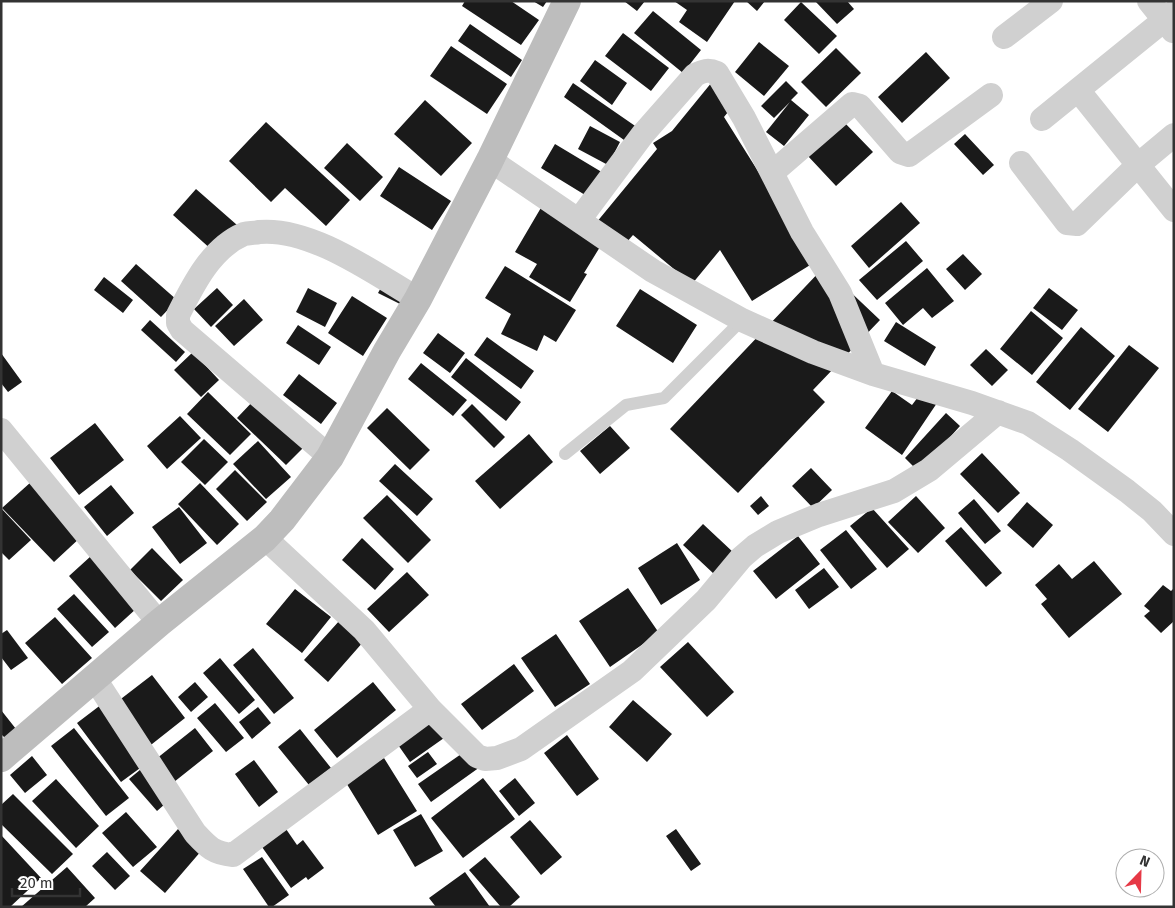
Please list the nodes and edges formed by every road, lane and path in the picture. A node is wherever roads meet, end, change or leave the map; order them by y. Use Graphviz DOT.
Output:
graph roads {
  1 [pos="567,1"];
  2 [pos="1051,1"];
  3 [pos="1149,1"];
  4 [pos="1171,21"];
  5 [pos="1004,37"];
  6 [pos="1078,90"];
  7 [pos="991,95"];
  8 [pos="1042,119"];
  9 [pos="1174,135"];
  10 [pos="490,160"];
  11 [pos="1021,163"];
  12 [pos="1138,165"];
  13 [pos="772,173"];
  14 [pos="1174,210"];
  15 [pos="579,220"];
  16 [pos="418,299"];
  17 [pos="742,320"];
  18 [pos="873,374"];
  19 [pos="998,412"];
  20 [pos="1,430"];
  21 [pos="564,454"];
  22 [pos="330,457"];
  23 [pos="1174,534"];
  24 [pos="265,538"];
  25 [pos="159,623"];
  26 [pos="94,679"];
  27 [pos="430,709"];
  28 [pos="1,758"];
  1 -- 10 [label="street"];
  2 -- 5 [label="street"];
  3 -- 4 [label="street"];
  4 -- 6 [label="street"];
  6 -- 8 [label="street"];
  6 -- 12 [label="street"];
  7 -- 13 [label="street"];
  9 -- 12 [label="street"];
  10 -- 15 [label="street"];
  10 -- 16 [label="street"];
  11 -- 12 [label="street"];
  12 -- 14 [label="street"];
  13 -- 15 [label="street"];
  13 -- 18 [label="street"];
  15 -- 17 [label="street"];
  16 -- 22 [label="street"];
  16 -- 22 [label="street"];
  17 -- 18 [label="street"];
  17 -- 21 [label="lane"];
  18 -- 19 [label="street"];
  19 -- 23 [label="street"];
  19 -- 27 [label="street"];
  20 -- 25 [label="street"];
  22 -- 24 [label="street"];
  24 -- 25 [label="street"];
  24 -- 27 [label="street"];
  25 -- 26 [label="street"];
  26 -- 27 [label="street"];
  26 -- 28 [label="street"];
}
